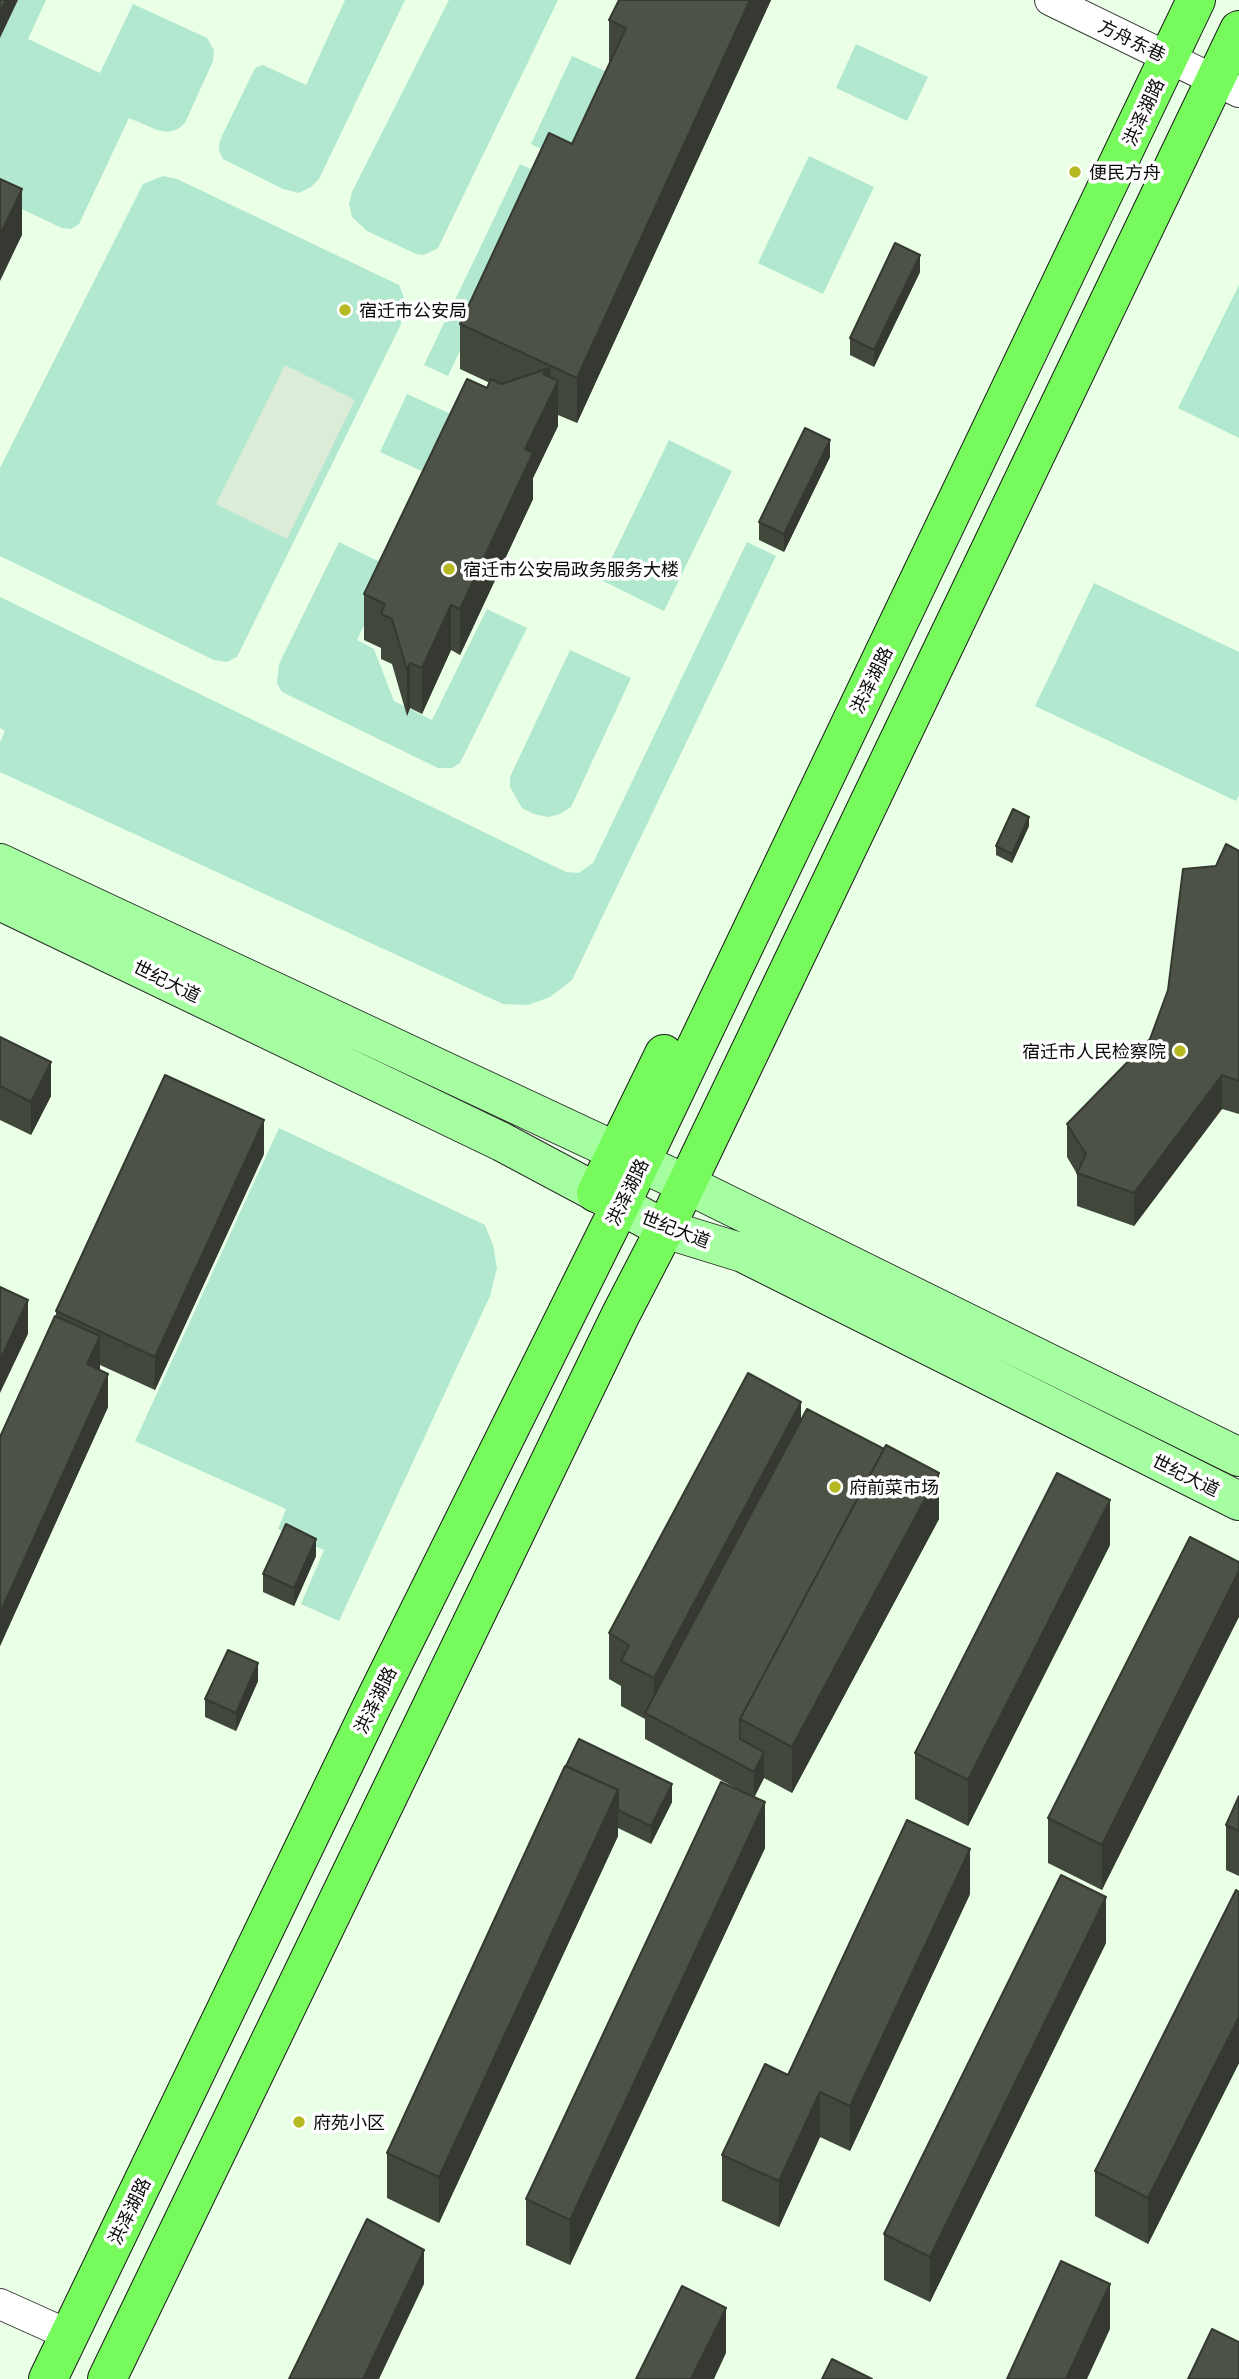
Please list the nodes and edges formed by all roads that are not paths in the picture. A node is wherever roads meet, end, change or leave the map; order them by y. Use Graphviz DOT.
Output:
graph roads {
  1 [pos="1050,0"];
  2 [pos="1196,0"];
  3 [pos="1239,30"];
  4 [pos="1168,57"];
  5 [pos="1227,86"];
  6 [pos="0,863"];
  7 [pos="0,901"];
  8 [pos="628,1157"];
  9 [pos="686,1184"];
  10 [pos="608,1200"];
  11 [pos="666,1229"];
  12 [pos="1239,1457"];
  13 [pos="1239,1501"];
  14 [pos="0,2304"];
  15 [pos="69,2335"];
  16 [pos="48,2379"];
  17 [pos="107,2379"];
  1 -- 4 [label="street, 方舟东巷"];
  2 -- 4 [label="main road, 洪泽湖路"];
  3 -- 5 [label="main road"];
  4 -- 5 [label="street, 方舟东巷"];
  4 -- 8 [label="main road, 洪泽湖路"];
  5 -- 9 [label="main road"];
  6 -- 8 [label="street, 世纪大道"];
  7 -- 10 [label="street, 世纪大道"];
  8 -- 9 [label="street, 世纪大道"];
  8 -- 10 [label="main road, 洪泽湖路"];
  9 -- 11 [label="main road"];
  9 -- 12 [label="street, 世纪大道"];
  10 -- 11 [label="street, 世纪大道"];
  10 -- 15 [label="main road, 洪泽湖路"];
  11 -- 13 [label="street, 世纪大道"];
  11 -- 17 [label="main road"];
  14 -- 15 [label="street"];
  15 -- 16 [label="main road, 洪泽湖路"];
}
